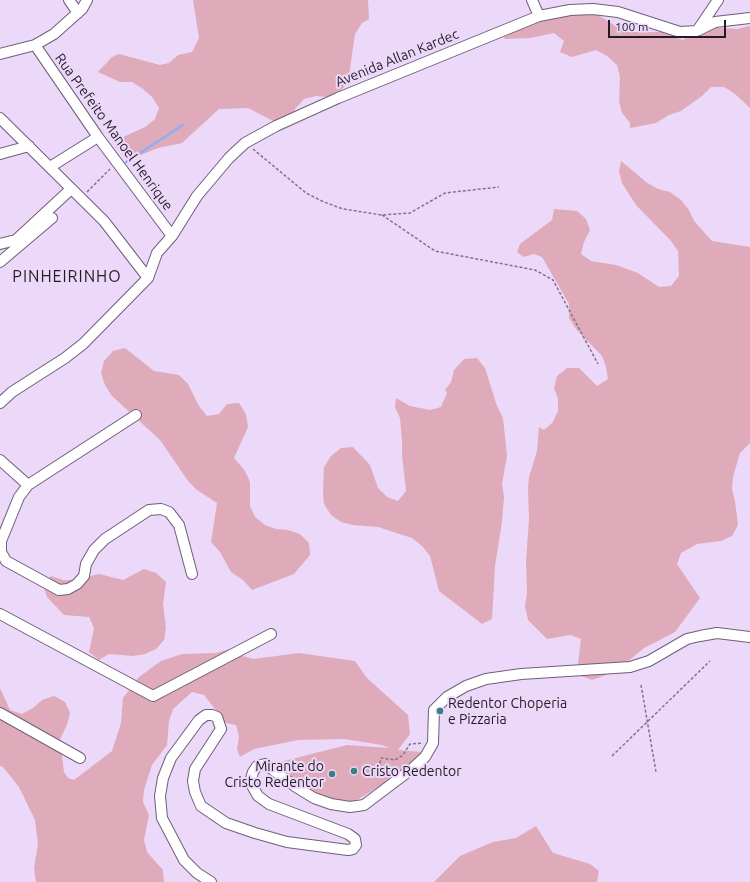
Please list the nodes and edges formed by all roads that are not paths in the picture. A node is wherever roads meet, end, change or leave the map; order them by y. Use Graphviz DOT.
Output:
graph roads {
  1 [pos="69,0"];
  2 [pos="75,0"];
  3 [pos="532,0"];
  4 [pos="718,0"];
  5 [pos="82,7"];
  6 [pos="539,16"];
  7 [pos="750,18"];
  8 [pos="697,31"];
  9 [pos="34,45"];
  10 [pos="0,54"];
  11 [pos="0,118"];
  12 [pos="98,137"];
  13 [pos="29,146"];
  14 [pos="0,154"];
  15 [pos="50,167"];
  16 [pos="70,189"];
  17 [pos="52,218"];
  18 [pos="172,236"];
  19 [pos="0,244"];
  20 [pos="0,262"];
  21 [pos="148,278"];
  22 [pos="0,403"];
  23 [pos="136,415"];
  24 [pos="0,460"];
  25 [pos="28,485"];
  26 [pos="192,574"];
  27 [pos="0,614"];
  28 [pos="271,634"];
  29 [pos="750,637"];
  30 [pos="0,713"];
  31 [pos="80,758"];
  32 [pos="211,882"];
  1 -- 5 [label="street"];
  2 -- 5 [label="street"];
  3 -- 6 [label="street"];
  4 -- 8 [label="street"];
  5 -- 9 [label="street"];
  6 -- 8 [label="street, Avenida Allan Kardec"];
  6 -- 18 [label="street, Avenida Allan Kardec"];
  7 -- 8 [label="street"];
  9 -- 10 [label="street"];
  9 -- 12 [label="street, Rua Prefeito Manoel Henrique"];
  11 -- 13 [label="street"];
  12 -- 15 [label="street"];
  12 -- 18 [label="street, Rua Prefeito Manoel Henrique"];
  13 -- 14 [label="street"];
  13 -- 15 [label="street"];
  15 -- 16 [label="street"];
  16 -- 19 [label="street"];
  16 -- 21 [label="street"];
  17 -- 20 [label="street"];
  18 -- 21 [label="street, Avenida Allan Kardec"];
  21 -- 22 [label="street"];
  23 -- 25 [label="street"];
  24 -- 25 [label="street"];
  25 -- 26 [label="street"];
  27 -- 28 [label="street"];
  29 -- 32 [label="street"];
  30 -- 31 [label="street"];
}
